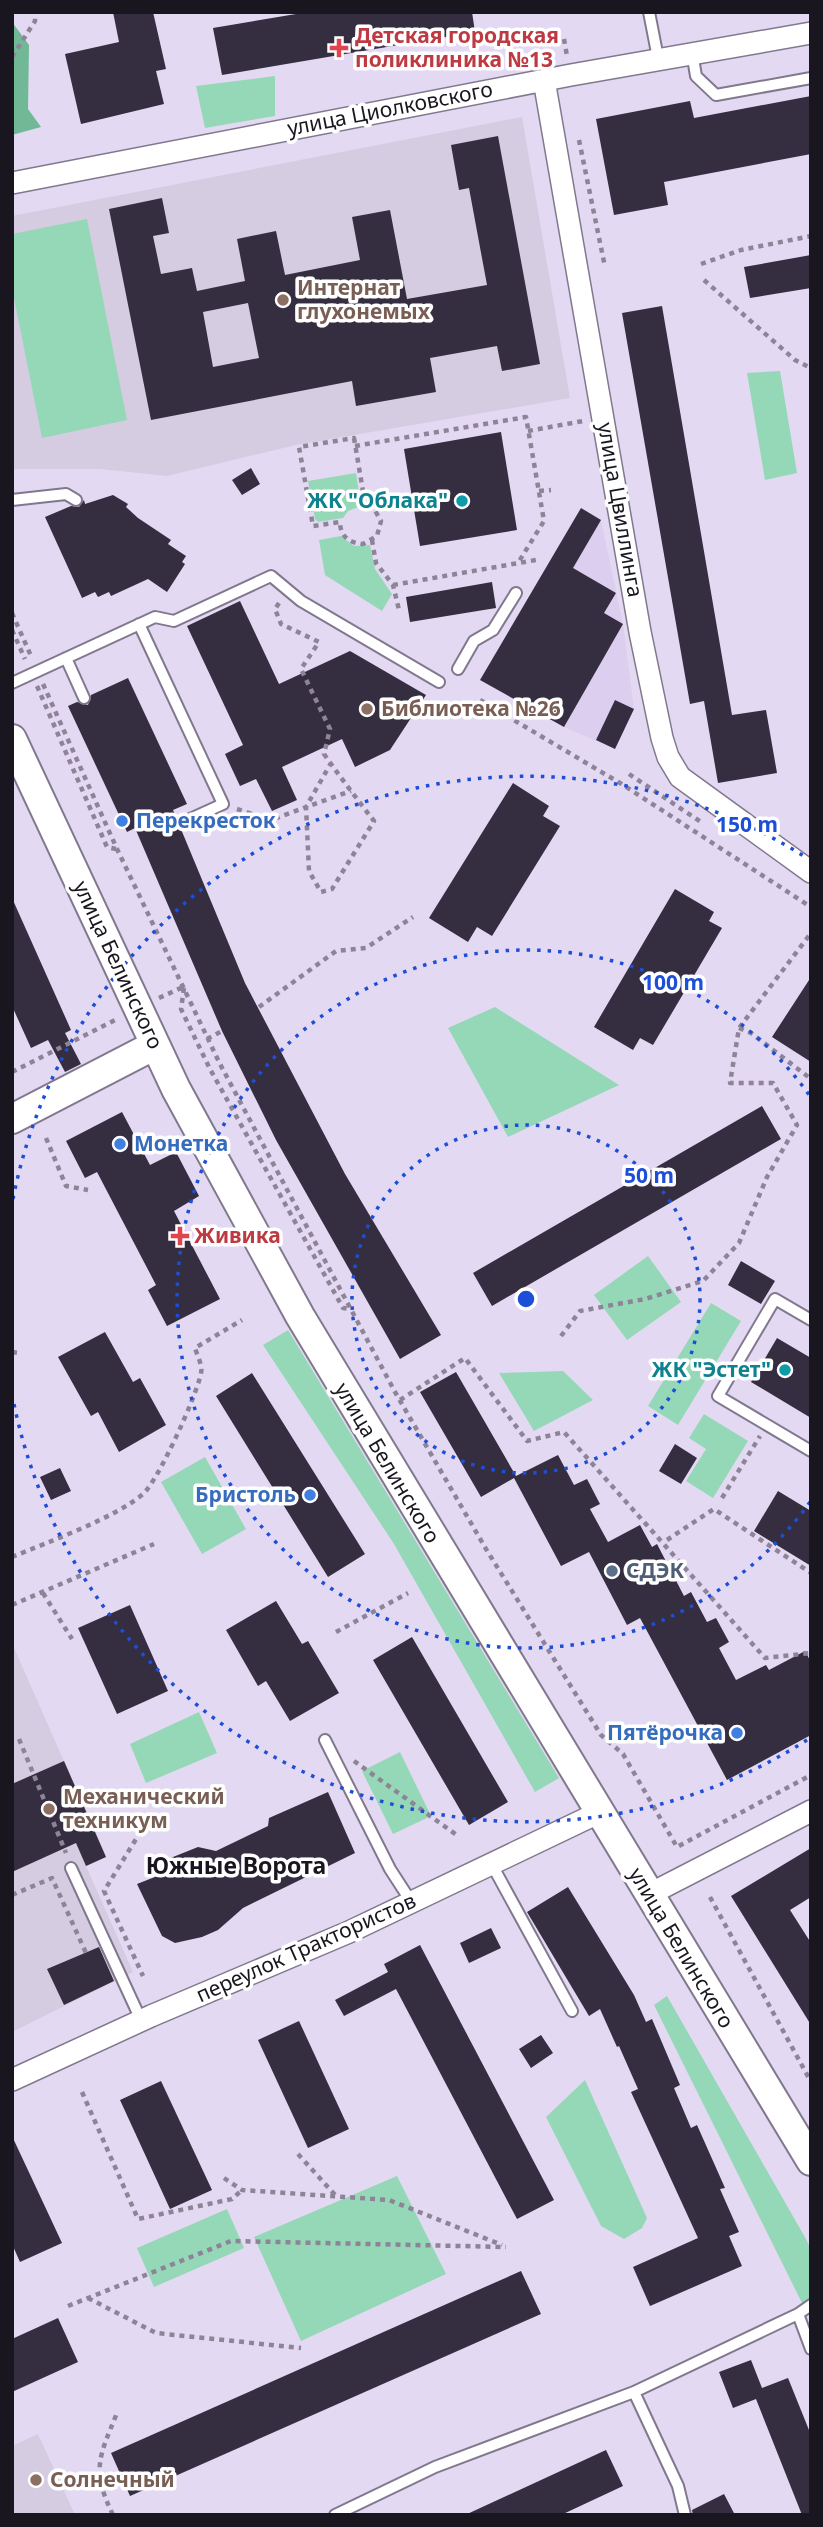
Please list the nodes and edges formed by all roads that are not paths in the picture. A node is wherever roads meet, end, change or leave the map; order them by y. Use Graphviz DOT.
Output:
graph roads {
  1 [pos="649,12"];
  2 [pos="811,33"];
  3 [pos="692,52"];
  4 [pos="658,58"];
  5 [pos="811,78"];
  6 [pos="544,80"];
  7 [pos="13,178"];
  8 [pos="12,500"];
  9 [pos="76,500"];
  10 [pos="516,593"];
  11 [pos="139,624"];
  12 [pos="66,658"];
  13 [pos="458,669"];
  14 [pos="439,682"];
  15 [pos="12,683"];
  16 [pos="84,698"];
  17 [pos="12,739"];
  18 [pos="190,819"];
  19 [pos="811,872"];
  20 [pos="155,1045"];
  21 [pos="12,1119"];
  22 [pos="811,1321"];
  23 [pos="811,1451"];
  24 [pos="325,1740"];
  25 [pos="811,1811"];
  26 [pos="598,1812"];
  27 [pos="491,1863"];
  28 [pos="66,1865"];
  29 [pos="648,1895"];
  30 [pos="412,1903"];
  31 [pos="572,2011"];
  32 [pos="141,2020"];
  33 [pos="12,2080"];
  34 [pos="811,2161"];
  35 [pos="811,2305"];
  36 [pos="798,2314"];
  37 [pos="811,2349"];
  38 [pos="634,2392"];
  39 [pos="335,2515"];
  40 [pos="685,2515"];
  1 -- 4 [label="lane"];
  2 -- 3 [label="street, улица Циолковского"];
  3 -- 4 [label="street, улица Циолковского"];
  3 -- 5 [label="lane"];
  4 -- 6 [label="street, улица Циолковского"];
  6 -- 7 [label="street, улица Циолковского"];
  6 -- 19 [label="street, улица Цвиллинга"];
  8 -- 9 [label="lane"];
  10 -- 13 [label="lane"];
  11 -- 12 [label="lane"];
  11 -- 14 [label="lane"];
  11 -- 18 [label="lane"];
  12 -- 15 [label="lane"];
  12 -- 16 [label="lane"];
  17 -- 20 [label="main road, улица Белинского"];
  20 -- 21 [label="main road"];
  20 -- 26 [label="main road, улица Белинского"];
  22 -- 23 [label="lane"];
  24 -- 30 [label="lane"];
  25 -- 29 [label="street"];
  26 -- 27 [label="street, переулок Трактористов"];
  26 -- 29 [label="main road, улица Белинского"];
  27 -- 30 [label="street, переулок Трактористов"];
  27 -- 31 [label="lane"];
  28 -- 32 [label="lane"];
  29 -- 34 [label="main road, улица Белинского"];
  30 -- 32 [label="street, переулок Трактористов"];
  32 -- 33 [label="street, переулок Трактористов"];
  35 -- 36 [label="lane"];
  36 -- 37 [label="lane"];
  36 -- 38 [label="lane"];
  38 -- 39 [label="lane"];
  38 -- 40 [label="lane"];
}
